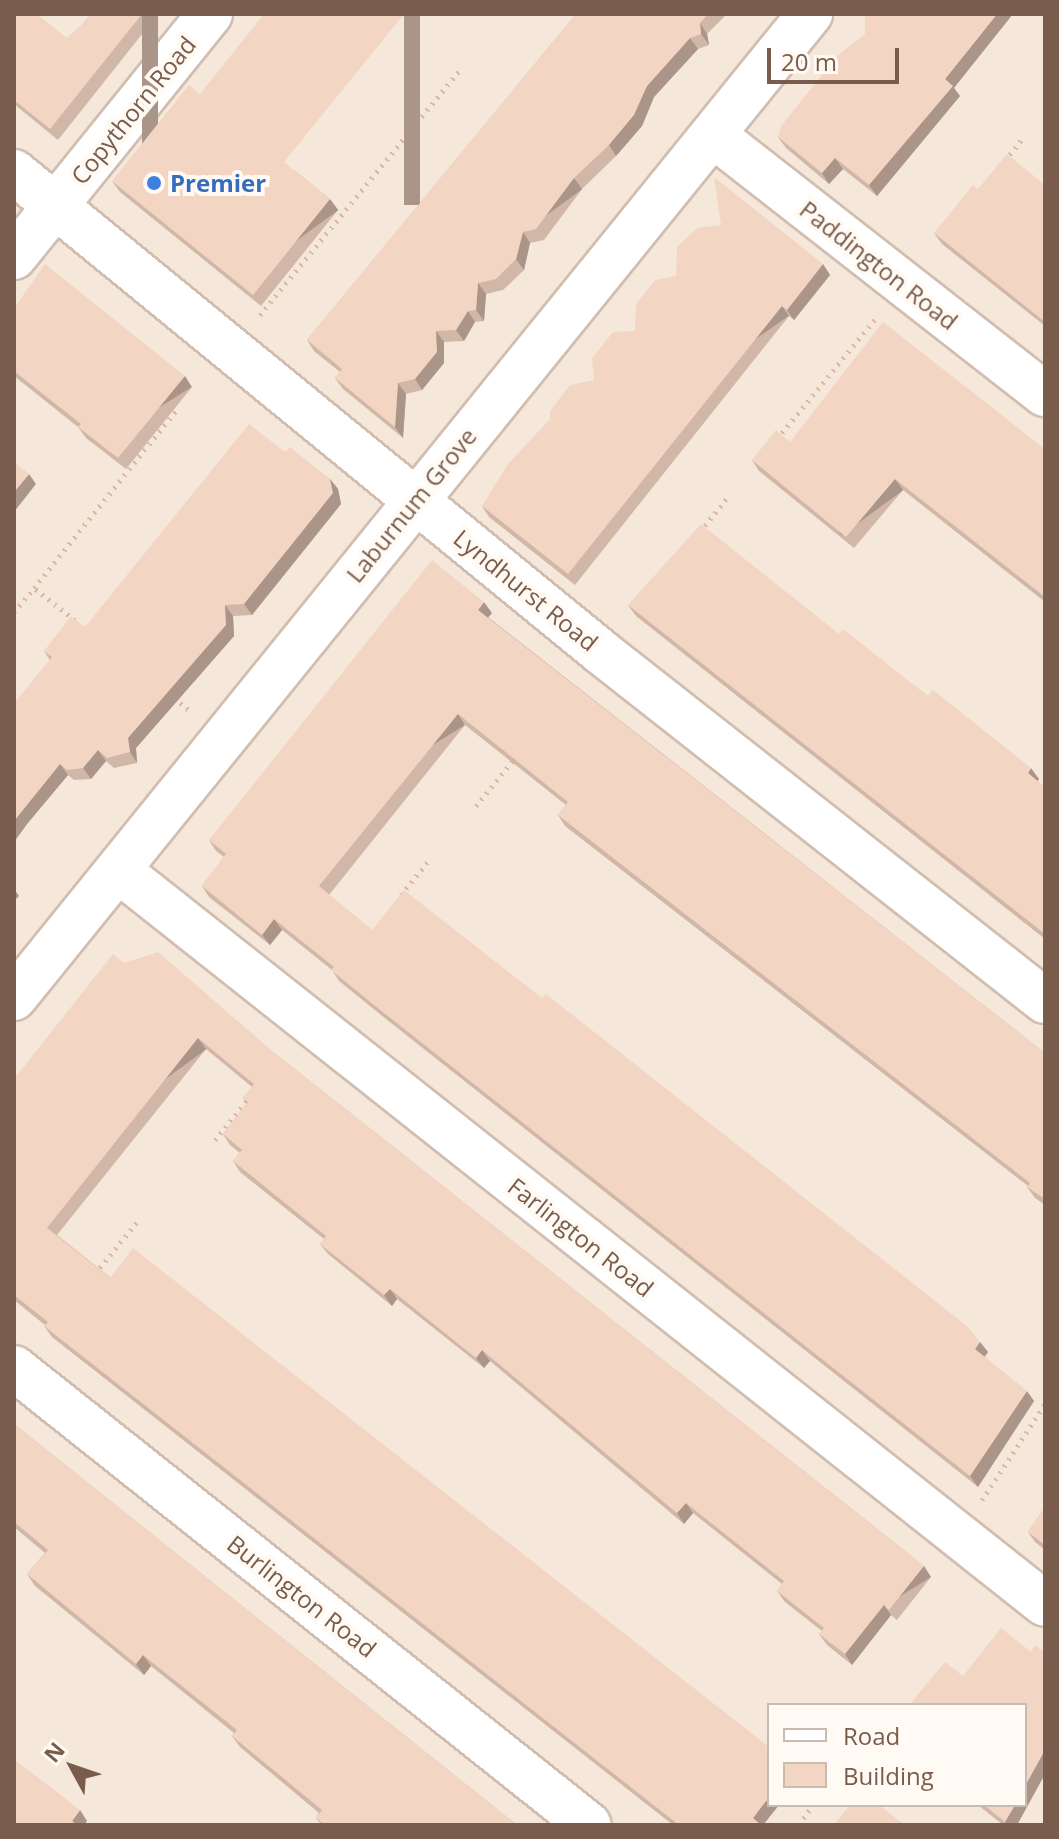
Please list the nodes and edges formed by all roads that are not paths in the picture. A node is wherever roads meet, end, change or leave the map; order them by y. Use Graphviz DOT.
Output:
graph roads {
  1 [pos="210,14"];
  2 [pos="810,14"];
  3 [pos="713,135"];
  4 [pos="14,172"];
  5 [pos="56,206"];
  6 [pos="14,257"];
  7 [pos="1045,394"];
  8 [pos="415,500"];
  9 [pos="118,870"];
  10 [pos="14,998"];
  11 [pos="1045,1001"];
  12 [pos="14,1368"];
  13 [pos="1045,1604"];
  14 [pos="589,1825"];
  1 -- 5 [label="street, Copythorn Road"];
  2 -- 3 [label="street, Laburnum Grove"];
  3 -- 7 [label="street, Paddington Road"];
  3 -- 8 [label="street, Laburnum Grove"];
  4 -- 5 [label="street, Lyndhurst Road"];
  5 -- 6 [label="street, Copythorn Road"];
  5 -- 8 [label="street, Lyndhurst Road"];
  8 -- 9 [label="street, Laburnum Grove"];
  8 -- 11 [label="street, Lyndhurst Road"];
  9 -- 10 [label="street, Laburnum Grove"];
  9 -- 13 [label="street, Farlington Road"];
  12 -- 14 [label="street, Burlington Road"];
}
